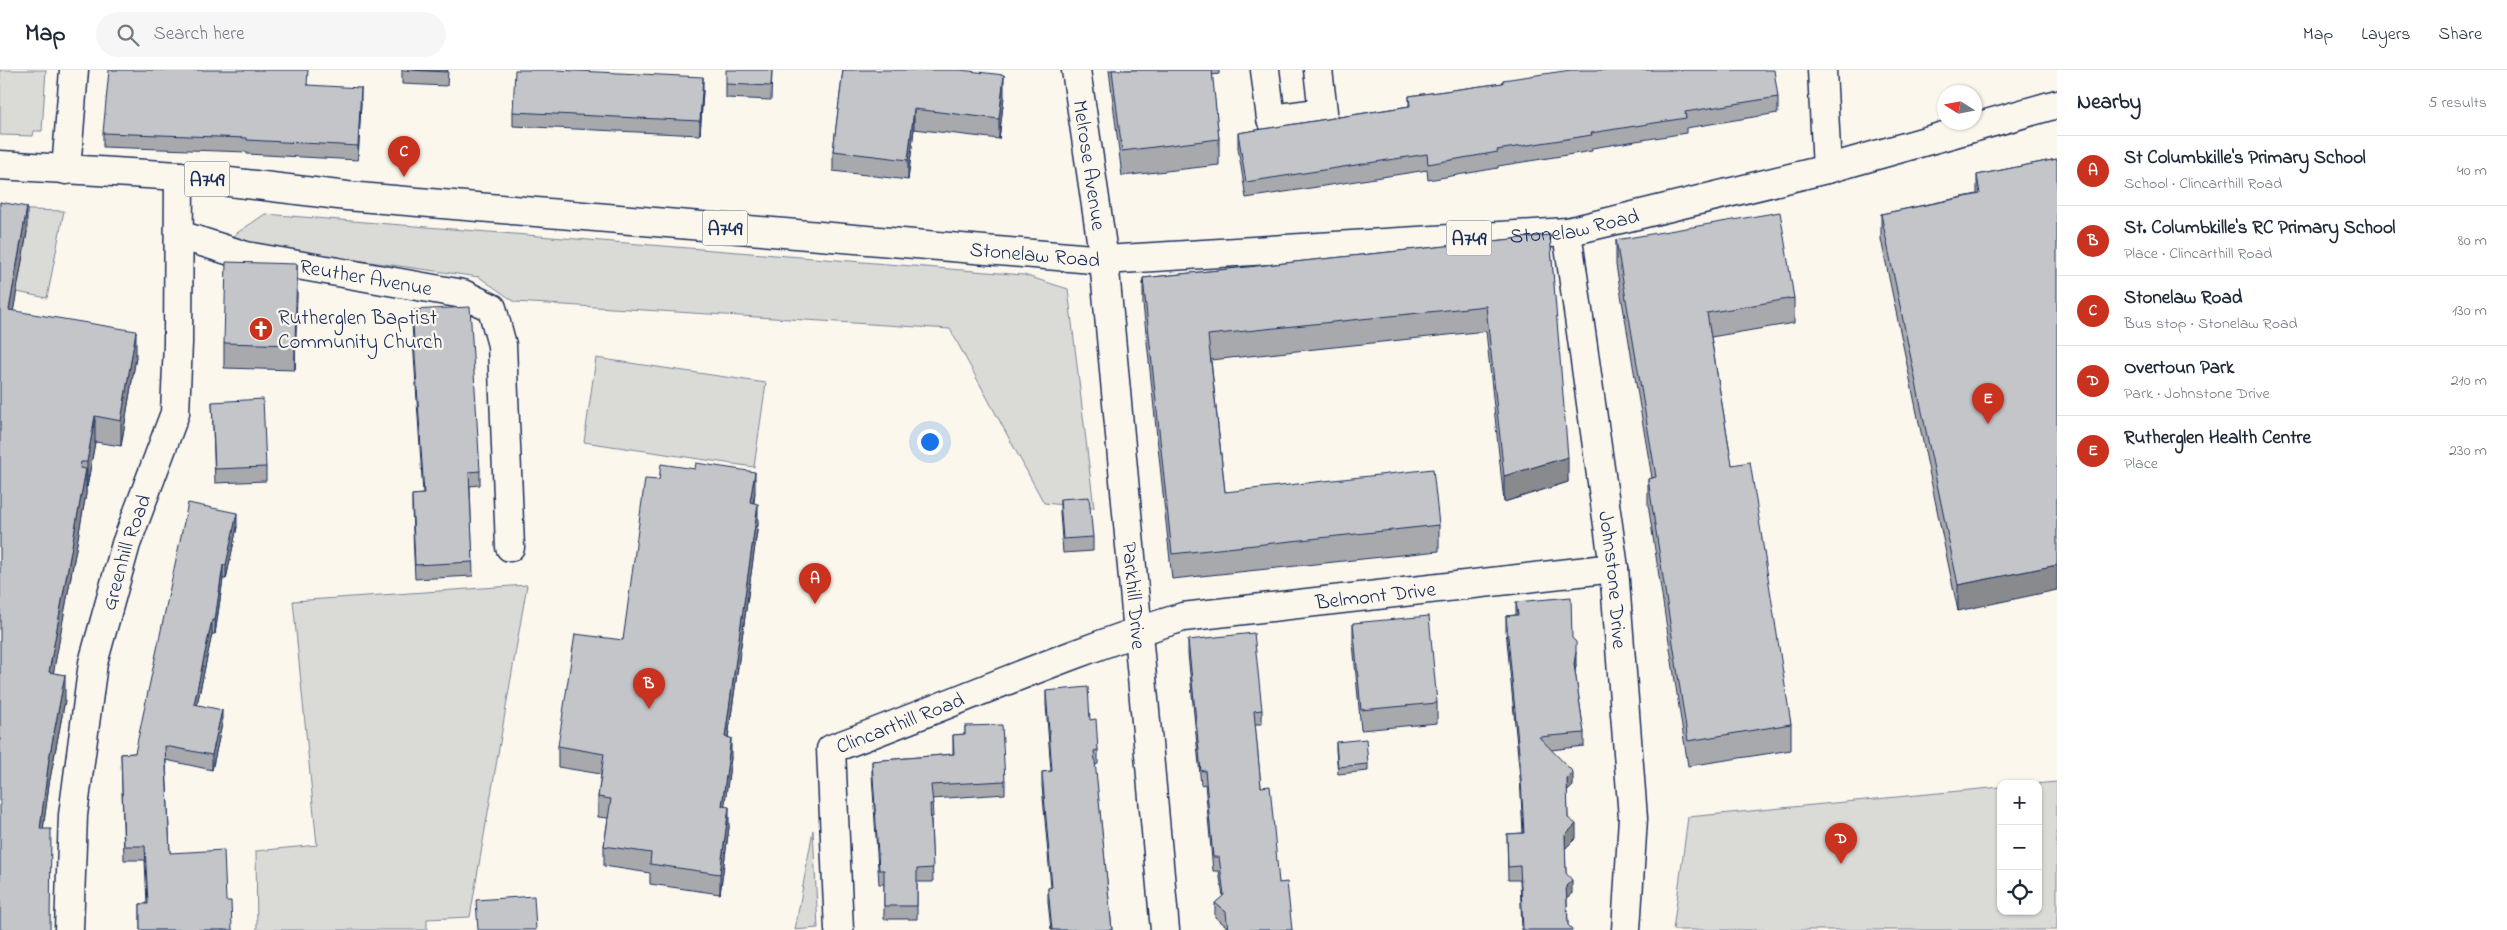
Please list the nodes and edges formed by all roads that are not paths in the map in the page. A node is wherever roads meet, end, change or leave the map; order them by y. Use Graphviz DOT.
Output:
graph roads {
  1 [pos="74,70"];
  2 [pos="1076,70"];
  3 [pos="1265,70"];
  4 [pos="1318,70"];
  5 [pos="1822,70"];
  6 [pos="2057,104"];
  7 [pos="0,165"];
  8 [pos="1827,169"];
  9 [pos="66,170"];
  10 [pos="179,176"];
  11 [pos="1567,232"];
  12 [pos="180,235"];
  13 [pos="1104,260"];
  14 [pos="510,547"];
  15 [pos="1614,568"];
  16 [pos="1138,631"];
  17 [pos="69,930"];
  18 [pos="839,930"];
  19 [pos="1165,930"];
  20 [pos="1626,930"];
  1 -- 9 [label="street"];
  2 -- 13 [label="street, Melrose Avenue"];
  3 -- 4 [label="street"];
  5 -- 8 [label="street"];
  6 -- 8 [label="street, Stonelaw Road / A749"];
  7 -- 9 [label="street, Stonelaw Road / A749"];
  8 -- 11 [label="street, Stonelaw Road / A749"];
  9 -- 10 [label="street, Stonelaw Road / A749"];
  10 -- 12 [label="street, Greenhill Road"];
  10 -- 13 [label="street, Stonelaw Road / A749"];
  11 -- 13 [label="street, Stonelaw Road / A749"];
  11 -- 15 [label="street, Johnstone Drive"];
  12 -- 14 [label="street, Reuther Avenue"];
  12 -- 17 [label="street, Greenhill Road"];
  13 -- 16 [label="street, Parkhill Drive"];
  15 -- 16 [label="street, Belmont Drive"];
  15 -- 20 [label="street, Johnstone Drive"];
  16 -- 18 [label="street, Clincarthill Road"];
  16 -- 19 [label="street, Parkhill Drive"];
}
